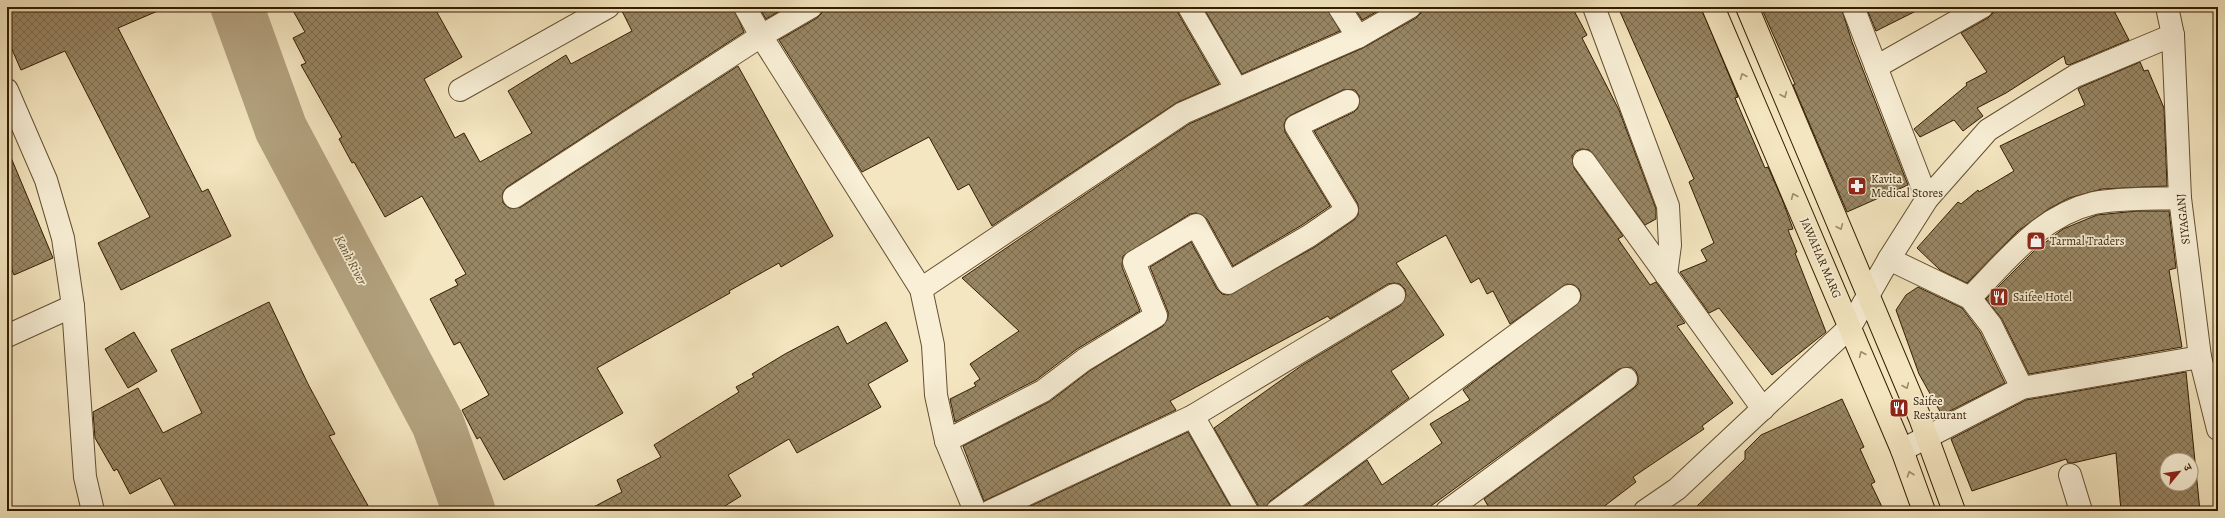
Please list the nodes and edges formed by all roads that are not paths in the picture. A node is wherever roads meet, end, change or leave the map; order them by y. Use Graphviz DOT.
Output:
graph roads {
  1 [pos="608,7"];
  2 [pos="745,7"];
  3 [pos="811,7"];
  4 [pos="1189,7"];
  5 [pos="1339,7"];
  6 [pos="1408,7"];
  7 [pos="1594,7"];
  8 [pos="1713,7"];
  9 [pos="1748,7"];
  10 [pos="1853,7"];
  11 [pos="1982,7"];
  12 [pos="2167,7"];
  13 [pos="2173,35"];
  14 [pos="761,36"];
  15 [pos="1358,37"];
  16 [pos="1876,66"];
  17 [pos="1236,88"];
  18 [pos="7,90"];
  19 [pos="460,90"];
  20 [pos="1348,101"];
  21 [pos="1584,162"];
  22 [pos="514,197"];
  23 [pos="2180,198"];
  24 [pos="1927,199"];
  25 [pos="1888,259"];
  26 [pos="1666,275"];
  27 [pos="921,289"];
  28 [pos="1394,295"];
  29 [pos="1868,295"];
  30 [pos="1568,296"];
  31 [pos="1970,298"];
  32 [pos="73,306"];
  33 [pos="1850,327"];
  34 [pos="7,336"];
  35 [pos="2200,357"];
  36 [pos="1626,379"];
  37 [pos="2022,388"];
  38 [pos="1763,409"];
  39 [pos="1193,416"];
  40 [pos="2218,429"];
  41 [pos="1927,437"];
  42 [pos="946,441"];
  43 [pos="1902,450"];
  44 [pos="2070,476"];
  45 [pos="92,511"];
  46 [pos="975,511"];
  47 [pos="991,511"];
  48 [pos="1247,511"];
  49 [pos="1277,511"];
  50 [pos="1447,511"];
  51 [pos="1645,511"];
  52 [pos="1924,511"];
  53 [pos="1954,511"];
  54 [pos="2081,511"];
  1 -- 19 [label="street"];
  2 -- 14 [label="street"];
  3 -- 14 [label="street"];
  4 -- 17 [label="street"];
  5 -- 15 [label="street"];
  6 -- 15 [label="street"];
  7 -- 26 [label="street"];
  33 -- 8 [label="main road, JAWAHAR MARG, one-way"];
  9 -- 29 [label="main road, one-way"];
  10 -- 16 [label="street"];
  11 -- 16 [label="street"];
  12 -- 13 [label="street, SIYAGANJ"];
  13 -- 23 [label="street, SIYAGANJ"];
  13 -- 24 [label="street"];
  14 -- 22 [label="street"];
  14 -- 27 [label="street"];
  15 -- 17 [label="street"];
  16 -- 24 [label="street"];
  17 -- 27 [label="street"];
  18 -- 32 [label="street"];
  20 -- 42 [label="street"];
  21 -- 26 [label="street"];
  23 -- 31 [label="street"];
  23 -- 35 [label="street, SIYAGANJ"];
  24 -- 25 [label="street"];
  25 -- 29 [label="street"];
  25 -- 31 [label="street"];
  26 -- 38 [label="street"];
  27 -- 42 [label="street"];
  28 -- 39 [label="street"];
  29 -- 33 [label="street"];
  29 -- 41 [label="main road, one-way"];
  30 -- 49 [label="street"];
  31 -- 37 [label="street"];
  32 -- 34 [label="street"];
  32 -- 45 [label="street"];
  33 -- 38 [label="street"];
  43 -- 33 [label="main road, JAWAHAR MARG, one-way"];
  35 -- 37 [label="street"];
  35 -- 40 [label="street, SIYAGANJ"];
  36 -- 50 [label="street"];
  37 -- 41 [label="street"];
  38 -- 51 [label="street"];
  39 -- 47 [label="street"];
  39 -- 48 [label="street"];
  41 -- 43 [label="street"];
  41 -- 53 [label="main road"];
  42 -- 46 [label="street"];
  52 -- 43 [label="main road, JAWAHAR MARG, one-way"];
  44 -- 54 [label="street"];
}
